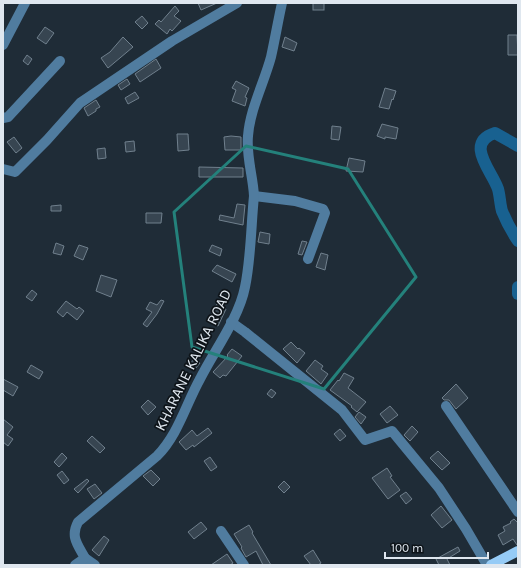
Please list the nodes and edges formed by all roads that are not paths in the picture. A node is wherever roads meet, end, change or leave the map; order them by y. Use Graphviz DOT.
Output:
graph roads {
  1 [pos="25,3"];
  2 [pos="237,3"];
  3 [pos="282,3"];
  4 [pos="3,45"];
  5 [pos="60,61"];
  6 [pos="3,118"];
  7 [pos="3,169"];
  8 [pos="254,196"];
  9 [pos="308,260"];
  10 [pos="231,322"];
  11 [pos="446,406"];
  12 [pos="518,512"];
  13 [pos="221,531"];
  14 [pos="518,551"];
  15 [pos="85,558"];
  16 [pos="75,565"];
  17 [pos="95,565"];
  18 [pos="244,565"];
  19 [pos="487,565"];
  20 [pos="491,565"];
  1 -- 4 [label="street"];
  2 -- 7 [label="street"];
  3 -- 8 [label="street, KHARANE KALIKA ROAD"];
  5 -- 6 [label="street"];
  8 -- 9 [label="street"];
  8 -- 10 [label="street, KHARANE KALIKA ROAD"];
  10 -- 15 [label="street, KHARANE KALIKA ROAD"];
  10 -- 19 [label="street"];
  11 -- 12 [label="street"];
  13 -- 18 [label="street"];
  14 -- 20 [label="main road"];
  15 -- 16 [label="street"];
  15 -- 17 [label="street"];
}
